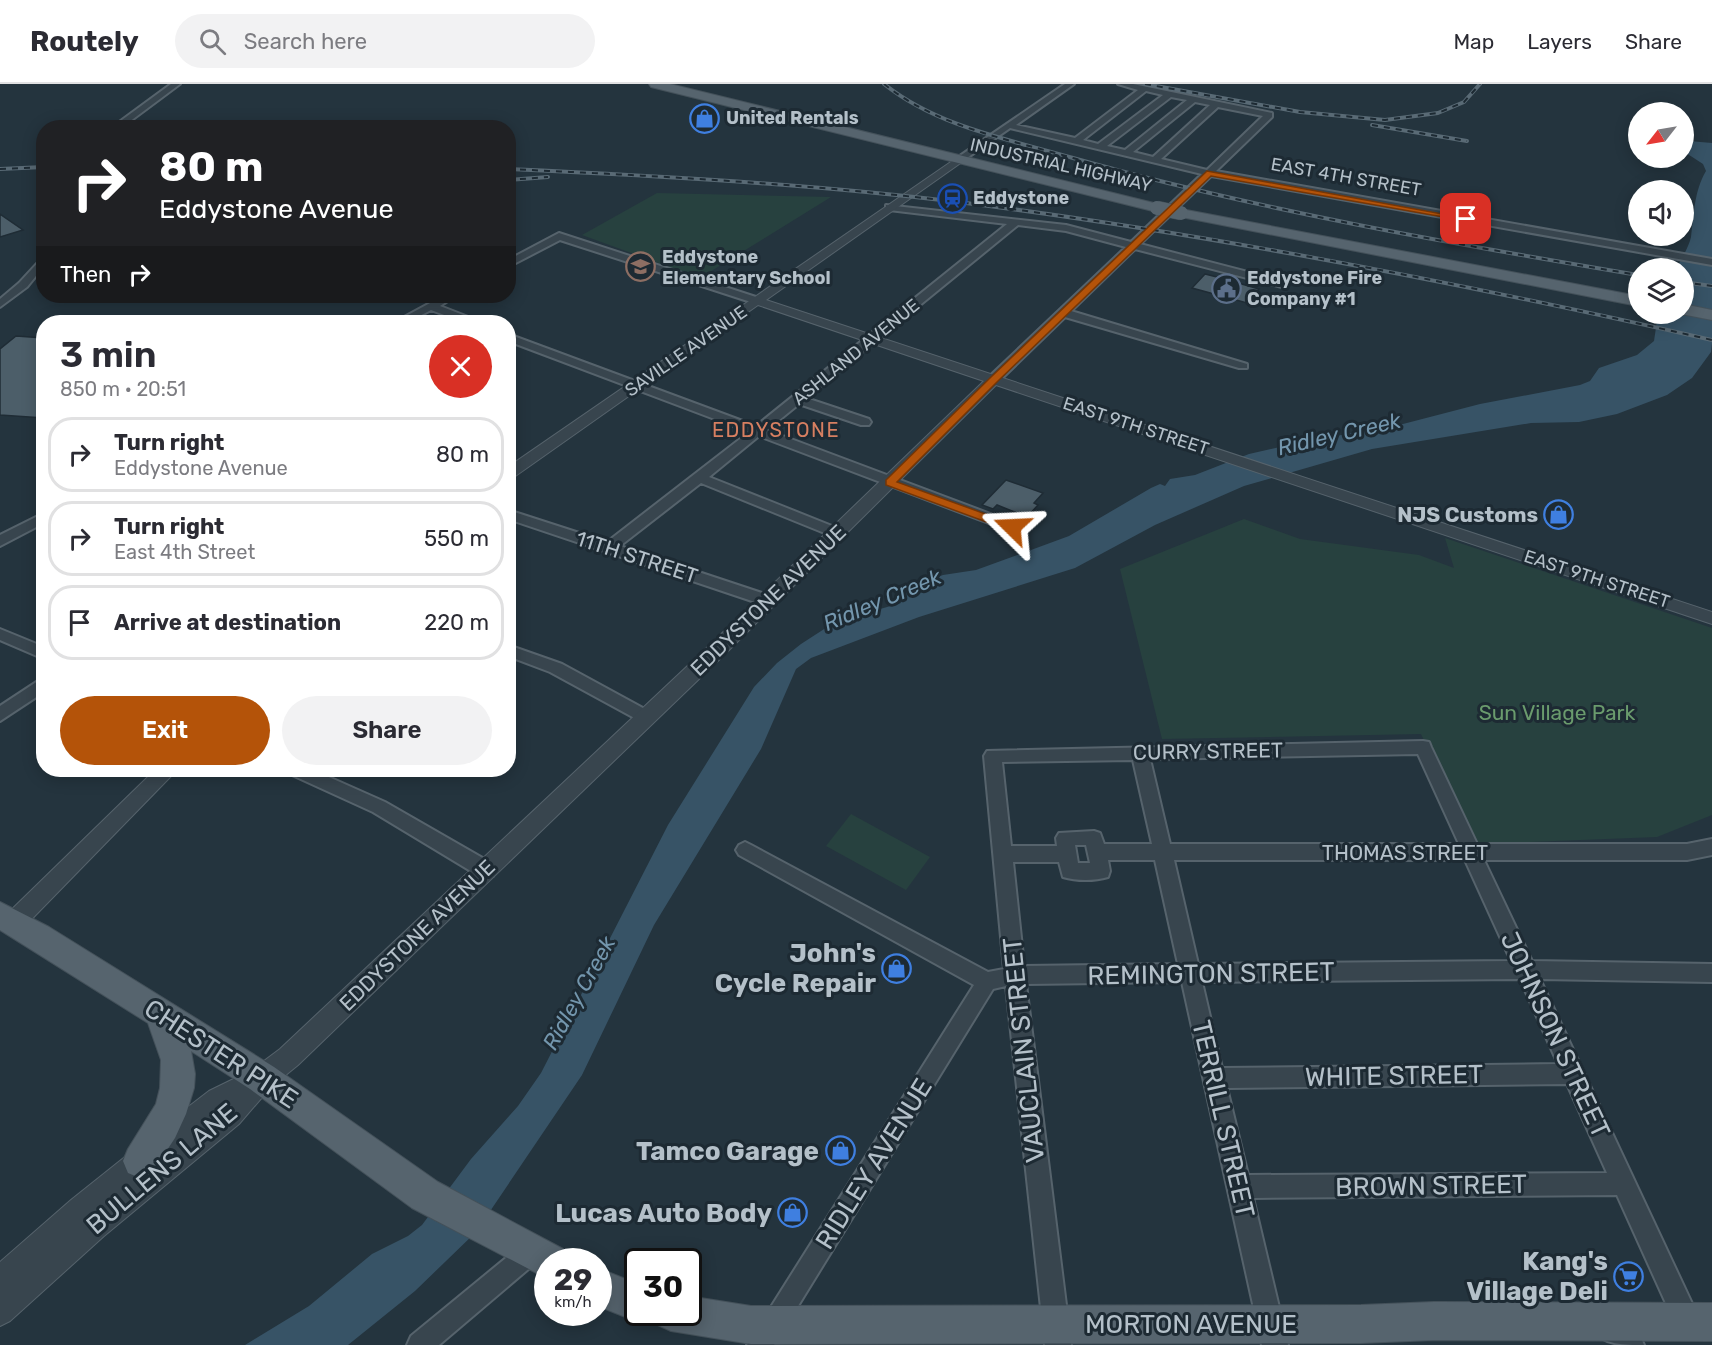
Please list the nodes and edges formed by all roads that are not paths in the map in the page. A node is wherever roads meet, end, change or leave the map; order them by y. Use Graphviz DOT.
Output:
graph roads {
  1 [pos="176,84"];
  2 [pos="655,84"];
  3 [pos="1070,84"];
  4 [pos="1122,84"];
  5 [pos="1144,89"];
  6 [pos="1169,94"];
  7 [pos="1193,99"];
  8 [pos="1216,104"];
  9 [pos="126,120"];
  10 [pos="1011,126"];
  11 [pos="1077,141"];
  12 [pos="1100,147"];
  13 [pos="1127,153"];
  14 [pos="958,160"];
  15 [pos="1155,160"];
  16 [pos="1210,173"];
  17 [pos="889,207"];
  18 [pos="1017,221"];
  19 [pos="1134,246"];
  20 [pos="516,260"];
  21 [pos="1712,262"];
  22 [pos="36,269"];
  23 [pos="1282,284"];
  24 [pos="1628,299"];
  25 [pos="758,301"];
  26 [pos="436,303"];
  27 [pos="0,304"];
  28 [pos="430,306"];
  29 [pos="1694,311"];
  30 [pos="1065,313"];
  31 [pos="413,315"];
  32 [pos="451,315"];
  33 [pos="1712,315"];
  34 [pos="871,338"];
  35 [pos="516,340"];
  36 [pos="526,343"];
  37 [pos="516,349"];
  38 [pos="1243,366"];
  39 [pos="994,379"];
  40 [pos="637,386"];
  41 [pos="798,399"];
  42 [pos="865,422"];
  43 [pos="756,431"];
  44 [pos="516,469"];
  45 [pos="700,478"];
  46 [pos="890,483"];
  47 [pos="516,517"];
  48 [pos="36,521"];
  49 [pos="1012,527"];
  50 [pos="837,533"];
  51 [pos="0,541"];
  52 [pos="608,548"];
  53 [pos="766,600"];
  54 [pos="1712,618"];
  55 [pos="0,634"];
  56 [pos="36,650"];
  57 [pos="516,653"];
  58 [pos="36,689"];
  59 [pos="0,715"];
  60 [pos="646,717"];
  61 [pos="1423,747"];
  62 [pos="1140,753"];
  63 [pos="993,756"];
  64 [pos="159,777"];
  65 [pos="313,777"];
  66 [pos="1712,847"];
  67 [pos="745,850"];
  68 [pos="1162,852"];
  69 [pos="1471,852"];
  70 [pos="1004,854"];
  71 [pos="486,870"];
  72 [pos="7,919"];
  73 [pos="1526,970"];
  74 [pos="1712,973"];
  75 [pos="1015,975"];
  76 [pos="1191,975"];
  77 [pos="987,982"];
  78 [pos="159,1012"];
  79 [pos="1574,1074"];
  80 [pos="262,1078"];
  81 [pos="1214,1078"];
  82 [pos="140,1161"];
  83 [pos="1624,1184"];
  84 [pos="1239,1187"];
  85 [pos="534,1254"];
  86 [pos="534,1261"];
  87 [pos="0,1281"];
  88 [pos="0,1311"];
  89 [pos="702,1318"];
  90 [pos="1593,1322"];
  91 [pos="1700,1322"];
  92 [pos="1272,1334"];
  93 [pos="766,1335"];
  94 [pos="1057,1335"];
  95 [pos="420,1345"];
  96 [pos="1630,1345"];
  1 -- 9 [label="street"];
  2 -- 14 [label="main road, INDUSTRIAL HIGHWAY"];
  3 -- 10 [label="street, SAVILLE AVENUE"];
  4 -- 5 [label="street"];
  5 -- 6 [label="street"];
  5 -- 11 [label="street"];
  6 -- 7 [label="street"];
  6 -- 12 [label="street"];
  7 -- 8 [label="street"];
  7 -- 13 [label="street"];
  8 -- 15 [label="street"];
  8 -- 16 [label="street, EDDYSTONE AVENUE"];
  10 -- 11 [label="street, EAST 4TH STREET"];
  10 -- 14 [label="street, SAVILLE AVENUE"];
  11 -- 12 [label="street, EAST 4TH STREET"];
  12 -- 13 [label="street, EAST 4TH STREET"];
  13 -- 15 [label="street, EAST 4TH STREET"];
  14 -- 17 [label="street, SAVILLE AVENUE"];
  14 -- 24 [label="main road, INDUSTRIAL HIGHWAY, bridge"];
  15 -- 16 [label="street, EAST 4TH STREET"];
  16 -- 19 [label="street, EDDYSTONE AVENUE"];
  16 -- 21 [label="street, EAST 4TH STREET"];
  17 -- 18 [label="street"];
  17 -- 25 [label="street, SAVILLE AVENUE"];
  18 -- 19 [label="street"];
  18 -- 34 [label="street, ASHLAND AVENUE"];
  19 -- 23 [label="street"];
  19 -- 30 [label="street, EDDYSTONE AVENUE"];
  20 -- 25 [label="street, EAST 9TH STREET"];
  22 -- 27 [label="street"];
  25 -- 34 [label="street, EAST 9TH STREET"];
  25 -- 40 [label="street, SAVILLE AVENUE"];
  26 -- 28 [label="street"];
  28 -- 31 [label="street"];
  28 -- 32 [label="street"];
  29 -- 33 [label="main road"];
  30 -- 38 [label="street"];
  30 -- 39 [label="street, EDDYSTONE AVENUE"];
  34 -- 39 [label="street, EAST 9TH STREET"];
  34 -- 41 [label="street, ASHLAND AVENUE"];
  35 -- 36 [label="street"];
  36 -- 37 [label="street"];
  36 -- 40 [label="street"];
  39 -- 46 [label="street, EDDYSTONE AVENUE"];
  39 -- 54 [label="street, EAST 9TH STREET"];
  40 -- 43 [label="street"];
  40 -- 44 [label="street, SAVILLE AVENUE"];
  41 -- 42 [label="street"];
  41 -- 43 [label="street, ASHLAND AVENUE"];
  43 -- 45 [label="street, ASHLAND AVENUE"];
  43 -- 46 [label="street"];
  45 -- 50 [label="street"];
  45 -- 52 [label="street, ASHLAND AVENUE"];
  46 -- 49 [label="street"];
  46 -- 50 [label="street, EDDYSTONE AVENUE"];
  47 -- 52 [label="street, 11TH STREET"];
  48 -- 51 [label="street"];
  50 -- 53 [label="street, EDDYSTONE AVENUE"];
  52 -- 53 [label="street, 11TH STREET"];
  53 -- 60 [label="street, EDDYSTONE AVENUE"];
  55 -- 56 [label="street"];
  57 -- 60 [label="street"];
  58 -- 59 [label="street"];
  60 -- 71 [label="street, EDDYSTONE AVENUE"];
  61 -- 62 [label="street, CURRY STREET"];
  61 -- 69 [label="street, JOHNSON STREET"];
  62 -- 63 [label="street, CURRY STREET"];
  62 -- 68 [label="street, TERRILL STREET"];
  63 -- 70 [label="street, VAUCLAIN STREET"];
  64 -- 72 [label="street"];
  65 -- 71 [label="street"];
  66 -- 69 [label="street, THOMAS STREET"];
  67 -- 77 [label="street"];
  68 -- 69 [label="street, THOMAS STREET"];
  68 -- 70 [label="street, THOMAS STREET"];
  68 -- 76 [label="street, TERRILL STREET"];
  69 -- 73 [label="street, JOHNSON STREET"];
  70 -- 75 [label="street, VAUCLAIN STREET"];
  71 -- 80 [label="street, EDDYSTONE AVENUE"];
  72 -- 78 [label="main road, CHESTER PIKE"];
  73 -- 74 [label="street, REMINGTON STREET"];
  73 -- 76 [label="street, REMINGTON STREET"];
  73 -- 79 [label="street, JOHNSON STREET"];
  75 -- 76 [label="street, REMINGTON STREET"];
  75 -- 77 [label="street, REMINGTON STREET"];
  75 -- 94 [label="street, VAUCLAIN STREET"];
  76 -- 81 [label="street, TERRILL STREET"];
  77 -- 93 [label="street, RIDLEY AVENUE"];
  78 -- 80 [label="main road, CHESTER PIKE"];
  78 -- 82 [label="main road"];
  79 -- 81 [label="street, WHITE STREET"];
  79 -- 83 [label="street, JOHNSON STREET"];
  80 -- 82 [label="street, BULLENS LANE"];
  80 -- 85 [label="main road, CHESTER PIKE"];
  80 -- 88 [label="street, BULLENS LANE"];
  81 -- 84 [label="street, TERRILL STREET"];
  82 -- 87 [label="street, BULLENS LANE"];
  83 -- 84 [label="street, BROWN STREET"];
  83 -- 91 [label="street, JOHNSON STREET"];
  84 -- 92 [label="street, TERRILL STREET"];
  86 -- 95 [label="street"];
  89 -- 93 [label="main road, MORTON AVENUE"];
  90 -- 91 [label="main road, MORTON AVENUE"];
  90 -- 92 [label="main road, MORTON AVENUE"];
  90 -- 96 [label="street"];
  92 -- 94 [label="main road, MORTON AVENUE"];
  93 -- 94 [label="main road, MORTON AVENUE"];
}
